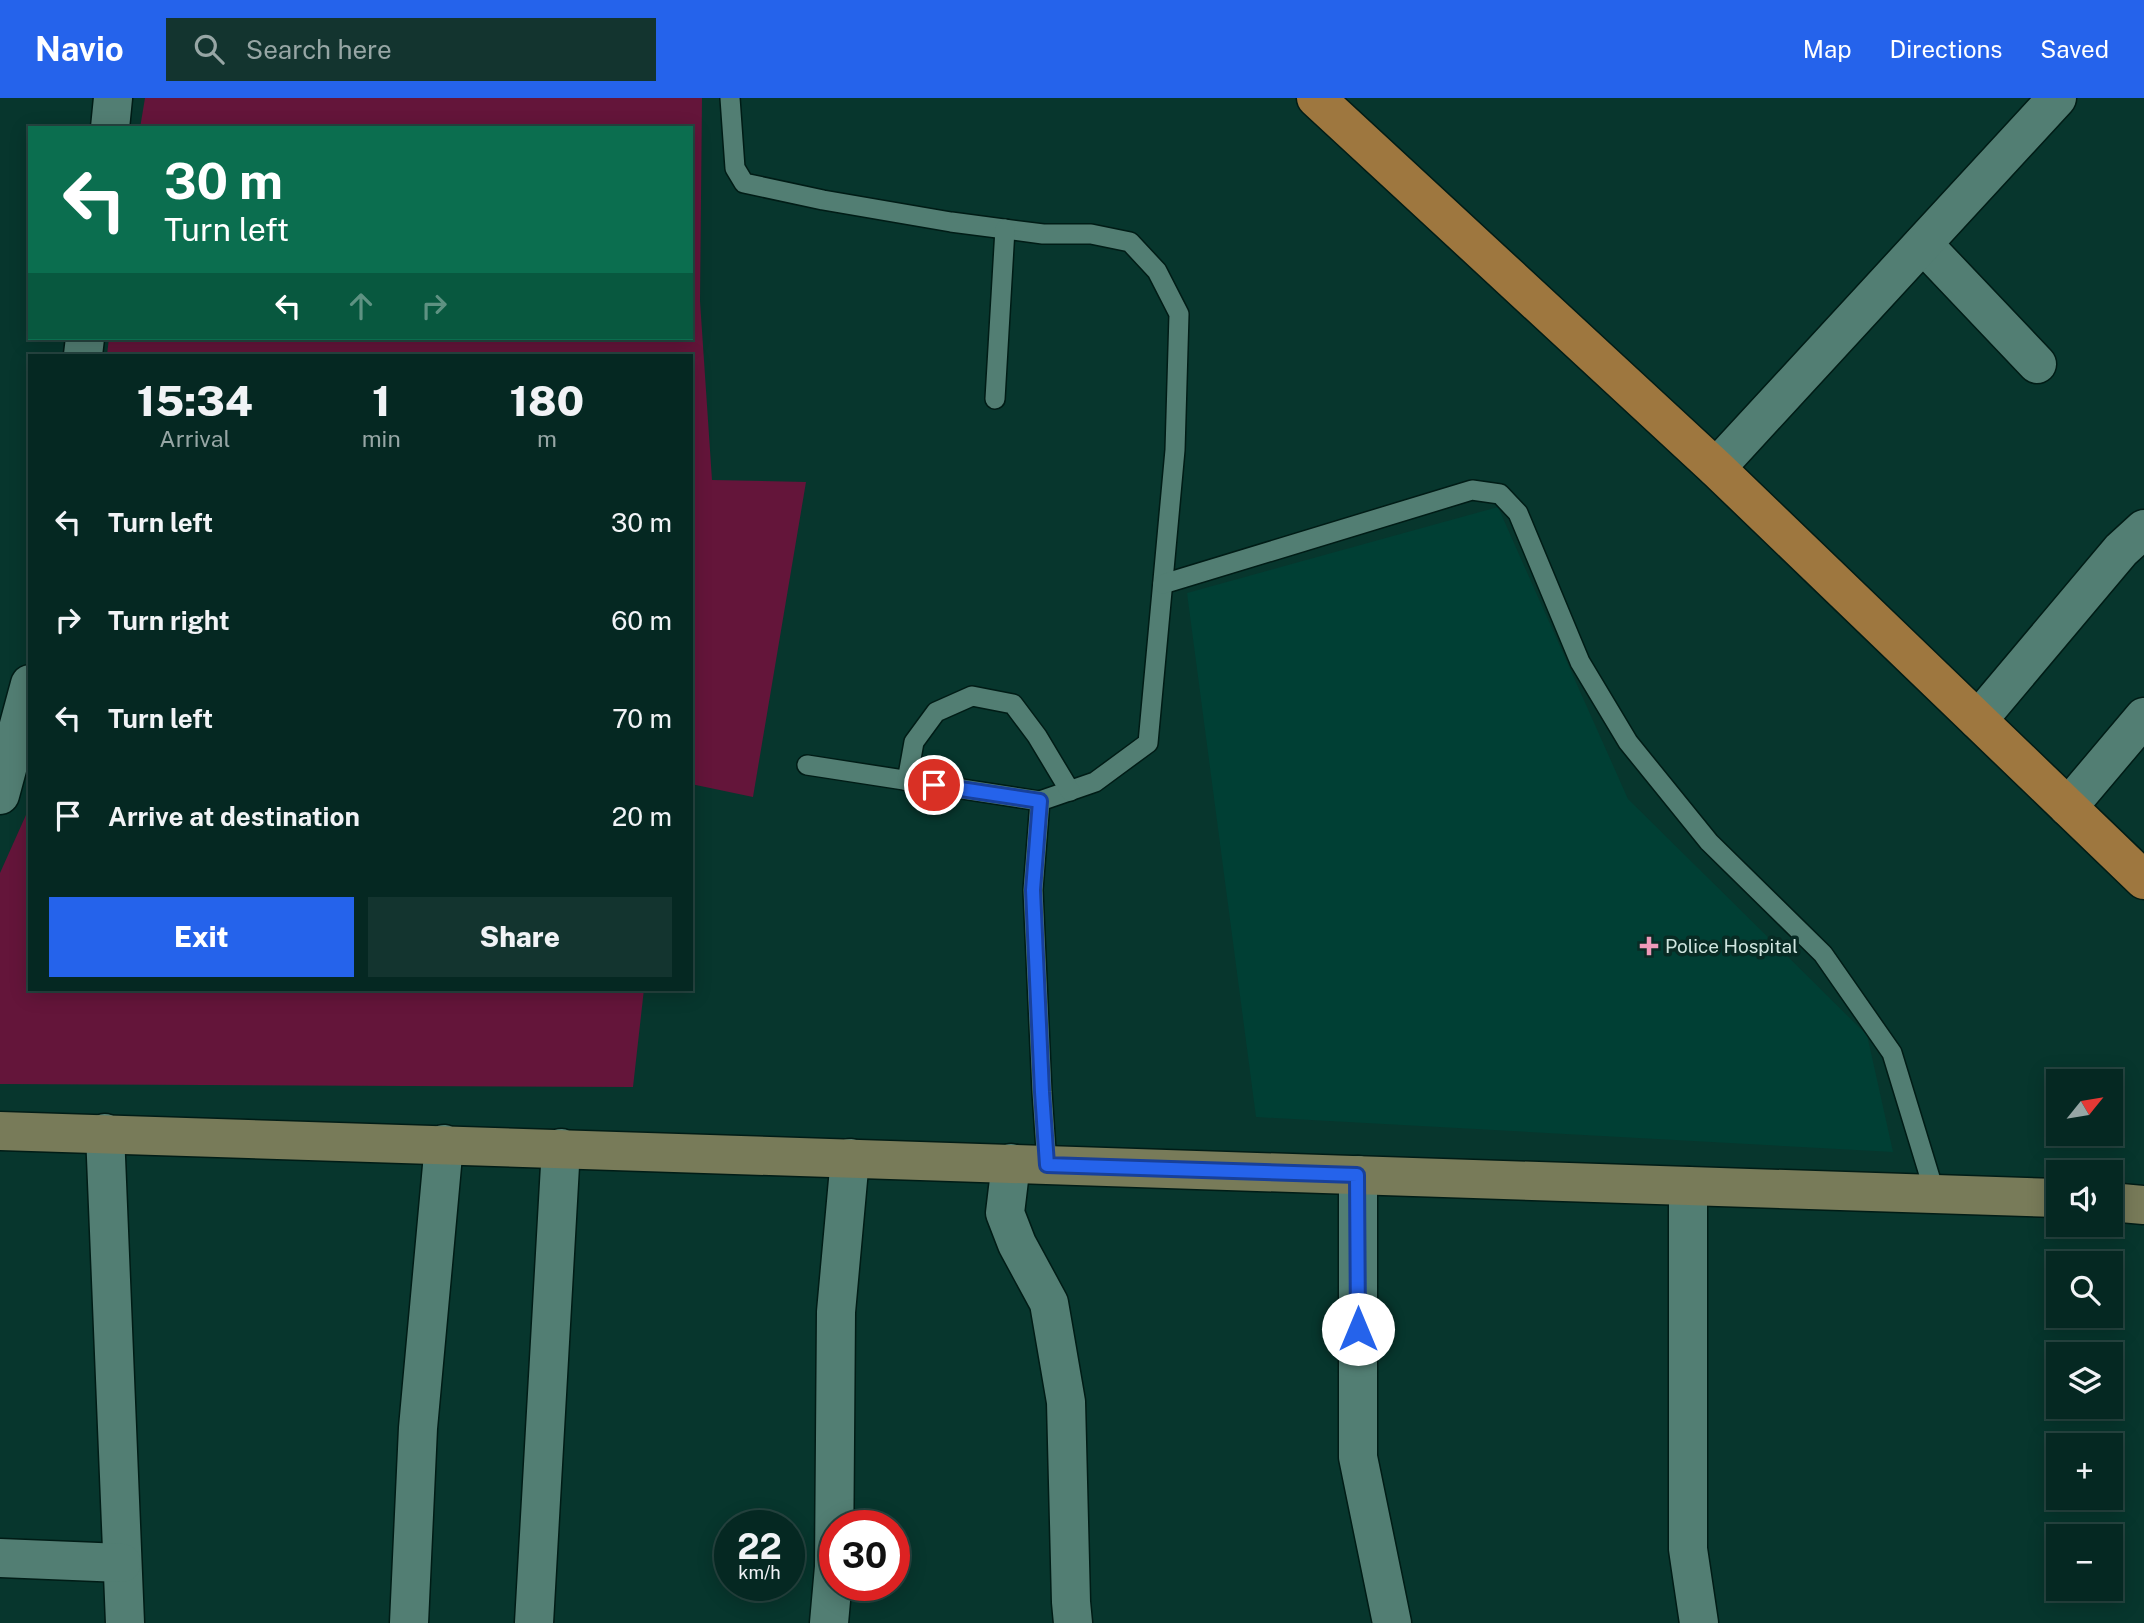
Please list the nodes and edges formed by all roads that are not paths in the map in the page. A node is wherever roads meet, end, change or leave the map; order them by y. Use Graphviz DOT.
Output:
graph roads {
  1 [pos="113,98"];
  2 [pos="730,98"];
  3 [pos="1316,98"];
  4 [pos="2057,98"];
  5 [pos="110,126"];
  6 [pos="1005,229"];
  7 [pos="1923,244"];
  8 [pos="2037,364"];
  9 [pos="995,399"];
  10 [pos="1716,468"];
  11 [pos="2144,529"];
  12 [pos="1163,584"];
  13 [pos="28,691"];
  14 [pos="2144,717"];
  15 [pos="1978,720"];
  16 [pos="807,765"];
  17 [pos="907,781"];
  18 [pos="1070,791"];
  19 [pos="0,795"];
  20 [pos="1040,801"];
  21 [pos="2068,807"];
  22 [pos="2144,880"];
  23 [pos="0,1131"];
  24 [pos="105,1133"];
  25 [pos="444,1144"];
  26 [pos="561,1148"];
  27 [pos="850,1158"];
  28 [pos="1029,1164"];
  29 [pos="1357,1175"];
  30 [pos="1688,1186"];
  31 [pos="1935,1194"];
  32 [pos="2046,1198"];
  33 [pos="2123,1203"];
  34 [pos="2144,1205"];
  35 [pos="0,1558"];
  36 [pos="122,1563"];
  37 [pos="125,1623"];
  38 [pos="409,1623"];
  39 [pos="534,1623"];
  40 [pos="828,1623"];
  41 [pos="1073,1623"];
  42 [pos="1392,1623"];
  43 [pos="1699,1623"];
  1 -- 5 [label="street"];
  2 -- 6 [label="lane"];
  3 -- 10 [label="main road"];
  4 -- 7 [label="street"];
  6 -- 9 [label="lane"];
  6 -- 12 [label="lane"];
  7 -- 8 [label="street"];
  7 -- 10 [label="street"];
  10 -- 15 [label="main road"];
  11 -- 15 [label="street"];
  12 -- 18 [label="lane"];
  12 -- 31 [label="lane"];
  13 -- 19 [label="street"];
  14 -- 21 [label="street"];
  15 -- 21 [label="main road"];
  16 -- 17 [label="lane"];
  17 -- 18 [label="lane"];
  17 -- 20 [label="lane"];
  18 -- 20 [label="lane"];
  20 -- 28 [label="lane"];
  21 -- 22 [label="main road"];
  23 -- 24 [label="main road"];
  24 -- 25 [label="main road"];
  24 -- 36 [label="street"];
  25 -- 26 [label="main road"];
  25 -- 38 [label="street"];
  26 -- 27 [label="main road"];
  26 -- 39 [label="street"];
  27 -- 28 [label="main road"];
  27 -- 40 [label="street"];
  28 -- 29 [label="main road"];
  28 -- 41 [label="street"];
  29 -- 30 [label="main road"];
  29 -- 42 [label="street"];
  30 -- 31 [label="main road"];
  30 -- 43 [label="street"];
  31 -- 32 [label="main road"];
  33 -- 34 [label="main road"];
  35 -- 36 [label="street"];
  36 -- 37 [label="street"];
}
